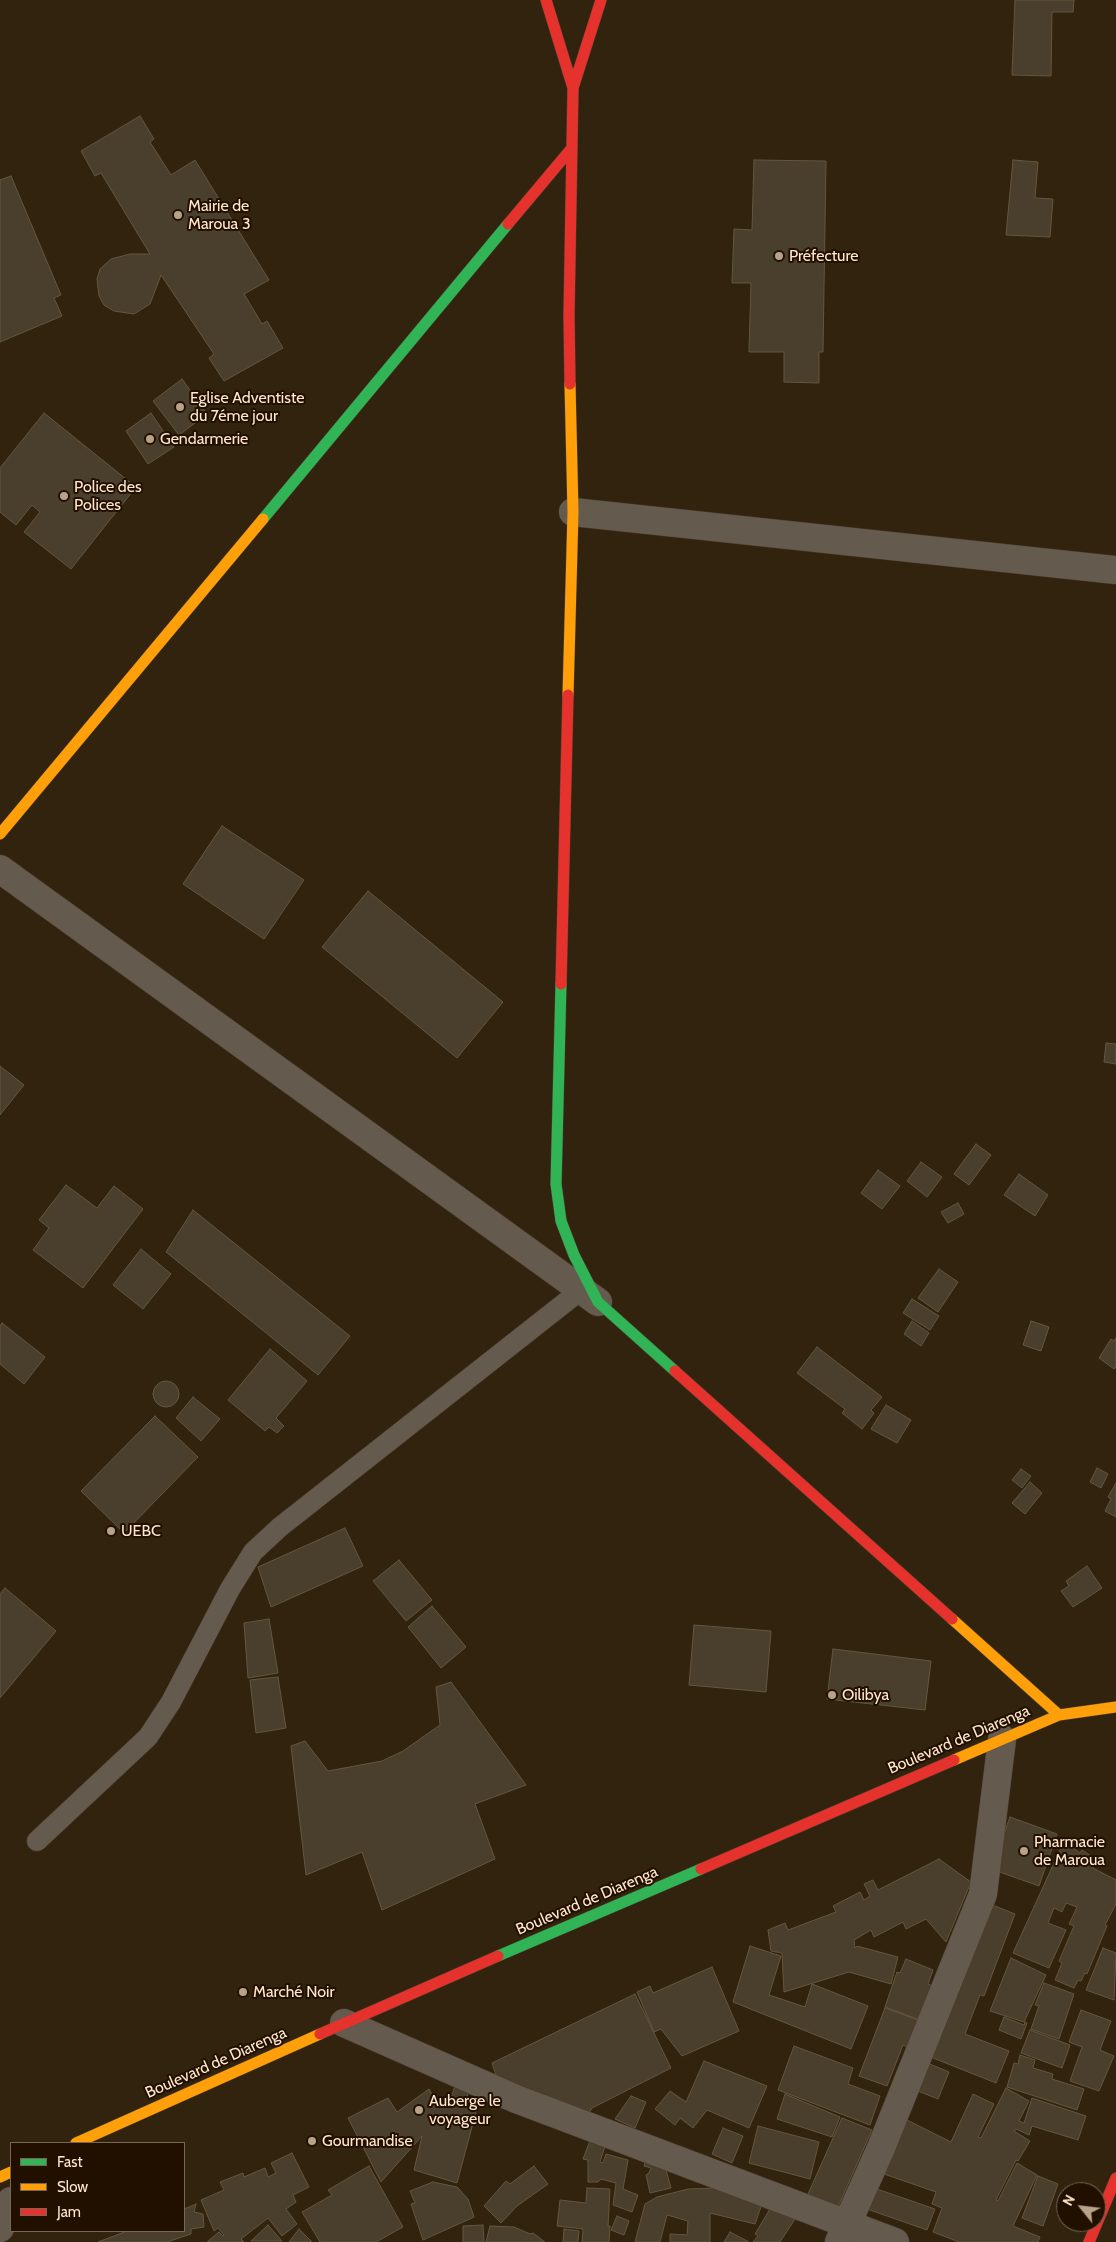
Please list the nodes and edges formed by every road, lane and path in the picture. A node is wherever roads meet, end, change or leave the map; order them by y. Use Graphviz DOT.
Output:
graph roads {
  1 [pos="546,0"];
  2 [pos="601,0"];
  3 [pos="573,88"];
  4 [pos="571,149"];
  5 [pos="572,512"];
  6 [pos="1116,570"];
  7 [pos="0,834"];
  8 [pos="0,869"];
  9 [pos="590,1296"];
  10 [pos="1116,1707"];
  11 [pos="1059,1715"];
  12 [pos="1002,1739"];
  13 [pos="37,1841"];
  14 [pos="344,2024"];
  15 [pos="78,2142"];
  16 [pos="1116,2178"];
  17 [pos="10,2203"];
  18 [pos="0,2228"];
  19 [pos="843,2232"];
  20 [pos="895,2242"];
  21 [pos="1089,2242"];
  1 -- 3 [label="main road"];
  2 -- 3 [label="main road"];
  3 -- 4 [label="main road"];
  4 -- 5 [label="main road"];
  4 -- 7 [label="main road"];
  5 -- 6 [label="street"];
  5 -- 9 [label="main road"];
  8 -- 9 [label="street"];
  9 -- 11 [label="main road"];
  9 -- 13 [label="lane"];
  10 -- 11 [label="main road, Boulevard de Diarenga"];
  11 -- 12 [label="main road, Boulevard de Diarenga"];
  12 -- 14 [label="main road, Boulevard de Diarenga"];
  12 -- 19 [label="street"];
  14 -- 15 [label="main road, Boulevard de Diarenga"];
  14 -- 19 [label="street"];
  16 -- 21 [label="main road"];
  17 -- 18 [label="street"];
  19 -- 20 [label="street"];
}
